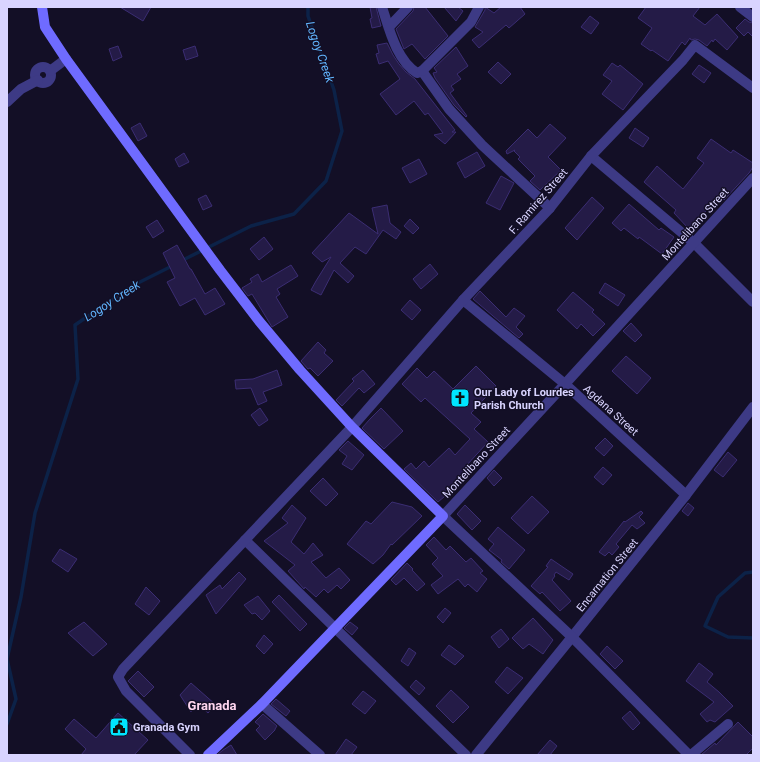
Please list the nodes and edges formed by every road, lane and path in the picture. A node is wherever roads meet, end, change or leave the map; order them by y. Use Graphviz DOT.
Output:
graph roads {
  1 [pos="42,7"];
  2 [pos="382,7"];
  3 [pos="408,7"];
  4 [pos="479,7"];
  5 [pos="740,7"];
  6 [pos="753,17"];
  7 [pos="389,27"];
  8 [pos="66,59"];
  9 [pos="422,71"];
  10 [pos="753,88"];
  11 [pos="7,102"];
  12 [pos="591,156"];
  13 [pos="753,178"];
  14 [pos="550,208"];
  15 [pos="694,243"];
  16 [pos="463,300"];
  17 [pos="753,302"];
  18 [pos="565,384"];
  19 [pos="753,407"];
  20 [pos="352,427"];
  21 [pos="686,495"];
  22 [pos="443,516"];
  23 [pos="245,540"];
  24 [pos="334,628"];
  25 [pos="572,637"];
  26 [pos="262,704"];
  27 [pos="728,724"];
  28 [pos="190,755"];
  29 [pos="208,755"];
  30 [pos="320,755"];
  31 [pos="466,755"];
  32 [pos="476,755"];
  33 [pos="690,755"];
  1 -- 8 [label="main road"];
  2 -- 7 [label="street"];
  3 -- 7 [label="street"];
  4 -- 9 [label="street"];
  5 -- 6 [label="street"];
  7 -- 9 [label="street"];
  8 -- 11 [label="street"];
  8 -- 20 [label="main road"];
  9 -- 14 [label="street"];
  10 -- 12 [label="street, F. Ramirez Street"];
  12 -- 14 [label="street, F. Ramirez Street"];
  12 -- 15 [label="street"];
  13 -- 15 [label="street, Montelibano Street"];
  14 -- 16 [label="street, F. Ramirez Street"];
  15 -- 17 [label="street"];
  15 -- 18 [label="street, Montelibano Street"];
  16 -- 18 [label="street, Agdana Street"];
  16 -- 20 [label="street, F. Ramirez Street"];
  18 -- 21 [label="street, Agdana Street"];
  18 -- 22 [label="street, Montelibano Street"];
  19 -- 21 [label="street, Encarnation Street"];
  20 -- 22 [label="main road"];
  20 -- 23 [label="street, F. Ramirez Street"];
  21 -- 25 [label="street, Encarnation Street"];
  22 -- 24 [label="main road, Montelibano Street"];
  22 -- 25 [label="street"];
  23 -- 24 [label="street"];
  23 -- 28 [label="street, F. Ramirez Street"];
  24 -- 26 [label="main road, Montelibano Street"];
  24 -- 31 [label="street"];
  25 -- 32 [label="street, Encarnation Street"];
  25 -- 33 [label="street"];
  26 -- 29 [label="main road, Montelibano Street"];
  26 -- 30 [label="street"];
  27 -- 33 [label="street"];
}
